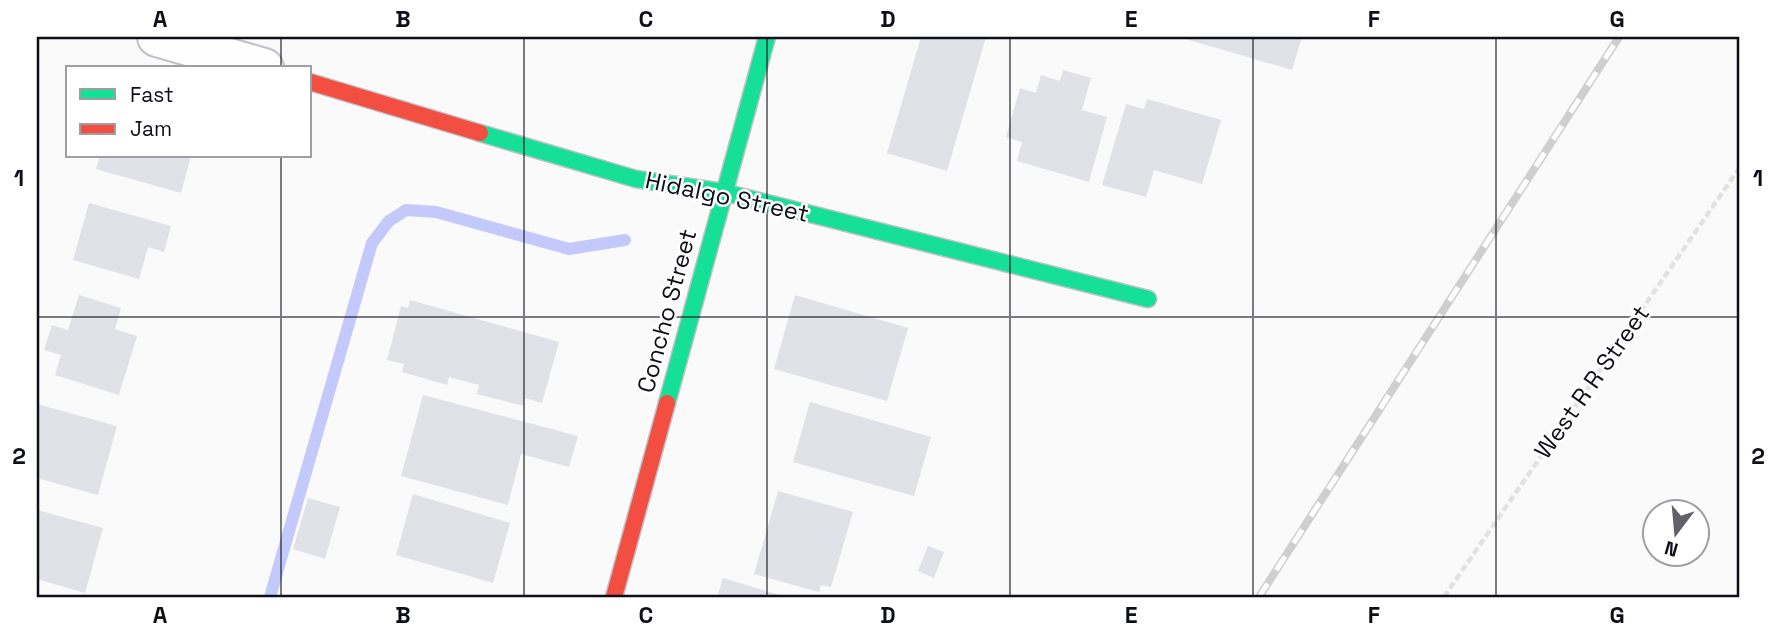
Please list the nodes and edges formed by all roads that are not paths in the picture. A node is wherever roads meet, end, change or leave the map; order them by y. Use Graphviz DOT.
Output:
graph roads {
  1 [pos="158,37"];
  2 [pos="767,37"];
  3 [pos="257,66"];
  4 [pos="312,83"];
  5 [pos="723,192"];
  6 [pos="1148,299"];
  7 [pos="614,597"];
  1 -- 3 [label="street"];
  2 -- 5 [label="street, Concho Street"];
  4 -- 5 [label="street, Hidalgo Street"];
  5 -- 6 [label="street, Hidalgo Street"];
  5 -- 7 [label="street, Concho Street"];
}
